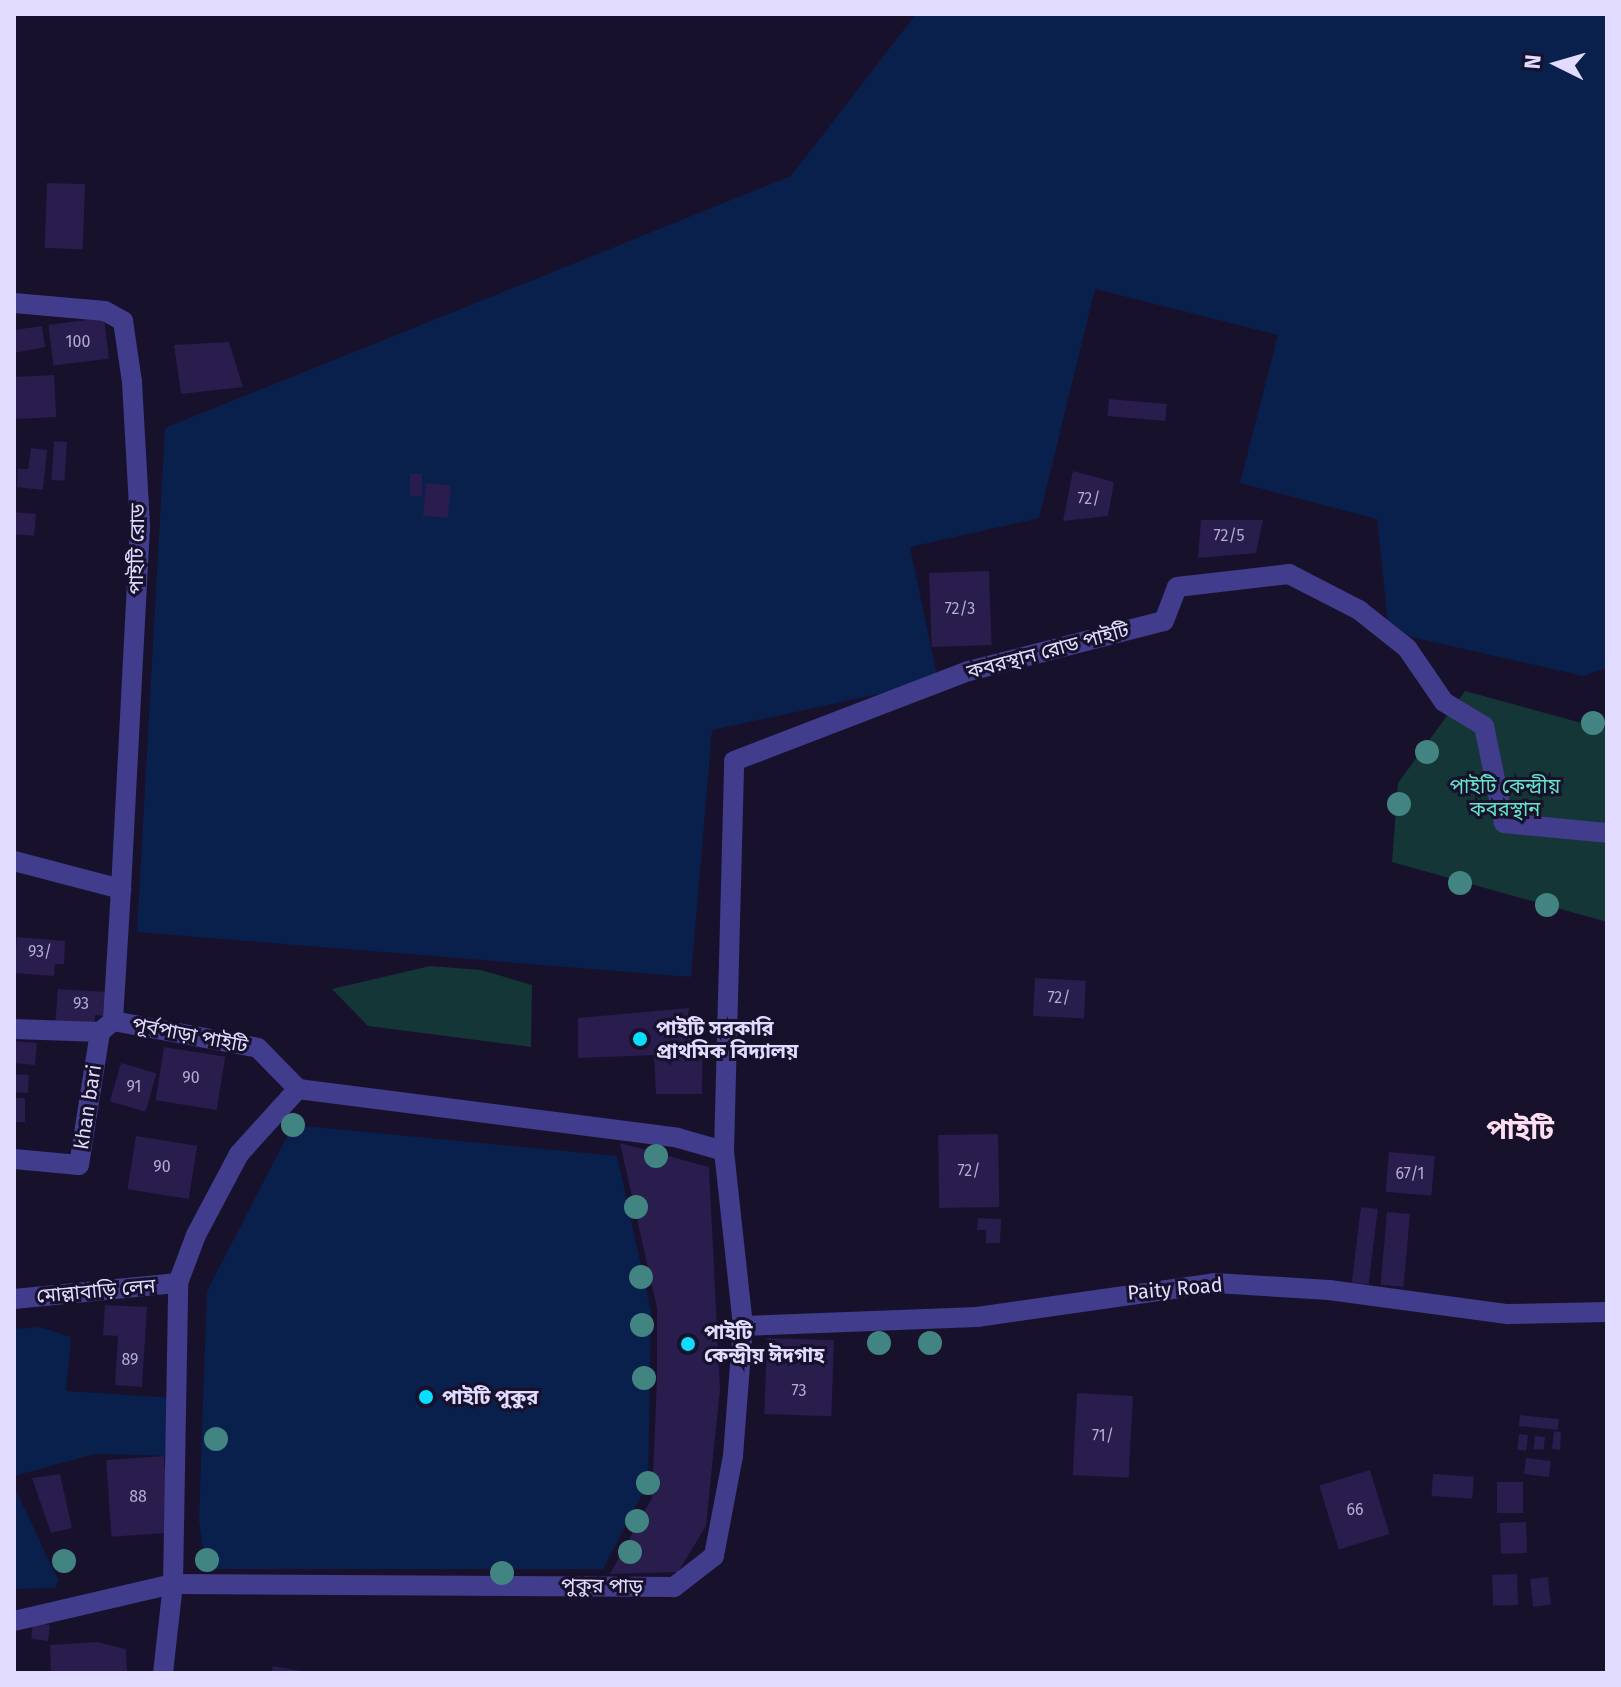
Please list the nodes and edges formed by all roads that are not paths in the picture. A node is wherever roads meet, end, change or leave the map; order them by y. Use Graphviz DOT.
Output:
graph roads {
  1 [pos="14,303"];
  2 [pos="1607,833"];
  3 [pos="14,861"];
  4 [pos="121,889"];
  5 [pos="106,1026"];
  6 [pos="14,1029"];
  7 [pos="298,1089"];
  8 [pos="724,1151"];
  9 [pos="14,1159"];
  10 [pos="178,1283"];
  11 [pos="14,1299"];
  12 [pos="1607,1312"];
  13 [pos="743,1326"];
  14 [pos="173,1584"];
  15 [pos="14,1621"];
  16 [pos="163,1673"];
  1 -- 4 [label="street, পাইটি রোড"];
  2 -- 8 [label="street, কবরস্থান রোড পাইটি"];
  3 -- 4 [label="street"];
  4 -- 5 [label="street"];
  5 -- 6 [label="street"];
  5 -- 7 [label="street, পূর্বপাড়া পাইটি"];
  5 -- 9 [label="street, khan bari"];
  7 -- 8 [label="street"];
  7 -- 10 [label="street"];
  8 -- 13 [label="street, পুকুর পাড়"];
  10 -- 11 [label="street, মোল্লাবাড়ি লেন"];
  10 -- 14 [label="street"];
  12 -- 13 [label="street, Paity Road"];
  13 -- 14 [label="street, পুকুর পাড়"];
  14 -- 15 [label="street, পুকুর পাড়"];
  14 -- 16 [label="street"];
}
